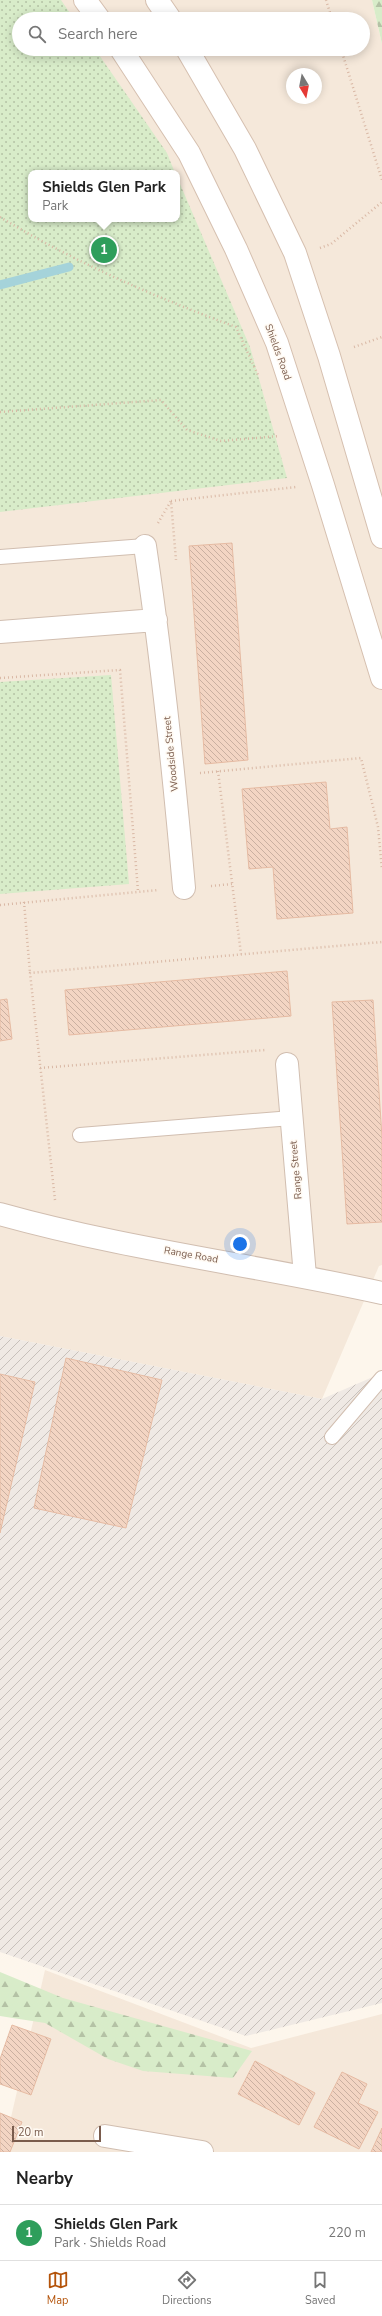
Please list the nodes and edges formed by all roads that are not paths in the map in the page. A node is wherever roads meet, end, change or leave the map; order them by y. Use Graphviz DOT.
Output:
graph roads {
  1 [pos="85,0"];
  2 [pos="157,0"];
  3 [pos="94,12"];
  4 [pos="165,12"];
  5 [pos="126,56"];
  6 [pos="191,56"];
  7 [pos="382,537"];
  8 [pos="145,546"];
  9 [pos="0,557"];
  10 [pos="156,620"];
  11 [pos="0,632"];
  12 [pos="382,678"];
  13 [pos="184,888"];
  14 [pos="287,1064"];
  15 [pos="292,1118"];
  16 [pos="80,1135"];
  17 [pos="0,1214"];
  18 [pos="305,1276"];
  19 [pos="382,1294"];
  20 [pos="382,1378"];
  21 [pos="332,1437"];
  22 [pos="104,2136"];
  23 [pos="202,2152"];
  1 -- 3 [label="main road"];
  2 -- 4 [label="main road"];
  5 -- 12 [label="main road, Shields Road"];
  6 -- 7 [label="main road"];
  8 -- 9 [label="lane"];
  8 -- 10 [label="main road, Woodside Street"];
  10 -- 11 [label="main road"];
  10 -- 13 [label="main road, Woodside Street"];
  14 -- 15 [label="main road, Range Street"];
  15 -- 16 [label="lane"];
  15 -- 18 [label="main road, Range Street"];
  17 -- 18 [label="main road, Range Road"];
  18 -- 19 [label="main road, Range Road"];
  20 -- 21 [label="lane"];
  22 -- 23 [label="main road"];
}
